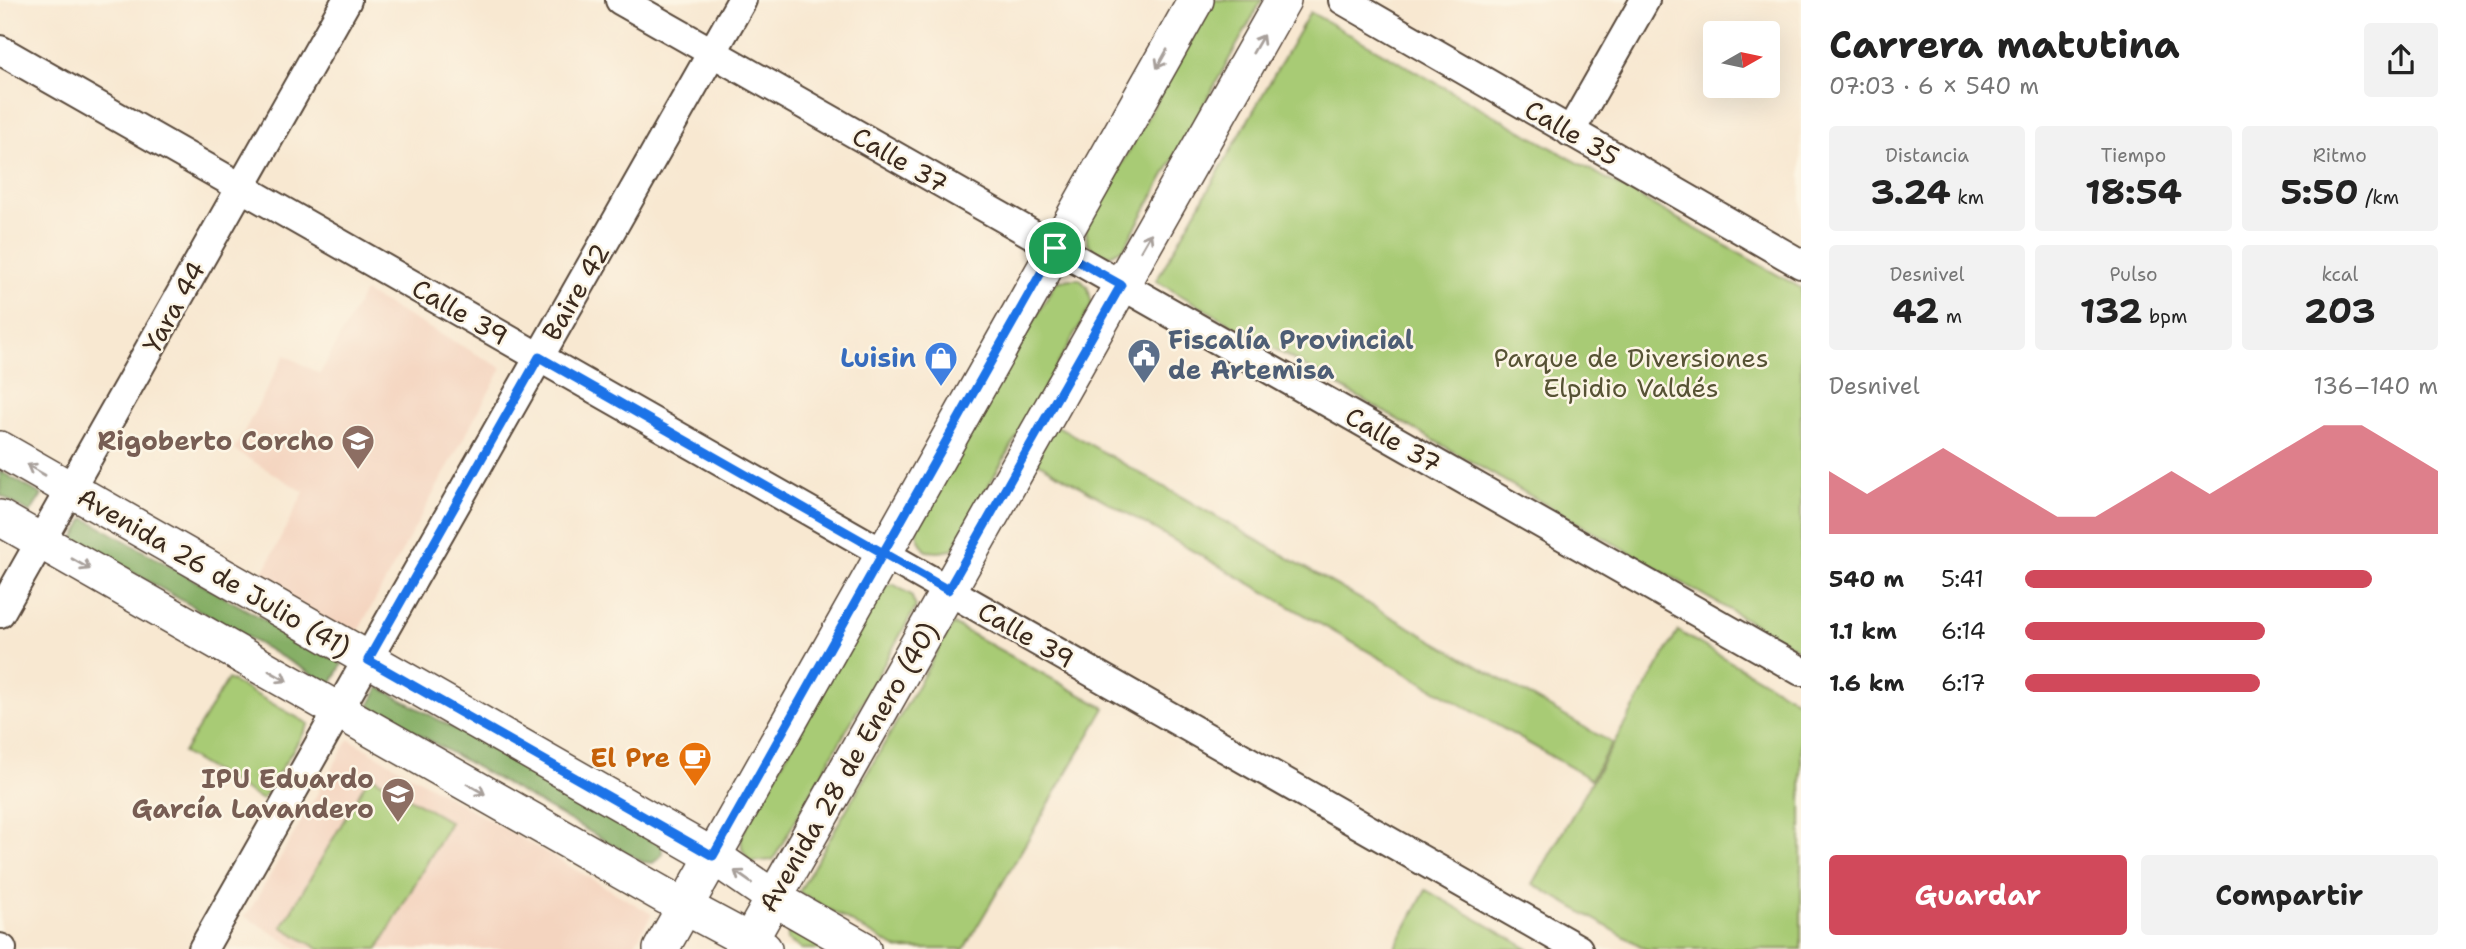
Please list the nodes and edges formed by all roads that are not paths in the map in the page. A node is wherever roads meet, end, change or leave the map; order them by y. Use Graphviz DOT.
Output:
graph roads {
  1 [pos="347,0"];
  2 [pos="620,0"];
  3 [pos="742,0"];
  4 [pos="1196,0"];
  5 [pos="1283,0"];
  6 [pos="1343,0"];
  7 [pos="1645,0"];
  8 [pos="0,50"];
  9 [pos="712,53"];
  10 [pos="1570,132"];
  11 [pos="241,187"];
  12 [pos="1055,248"];
  13 [pos="1801,264"];
  14 [pos="1121,285"];
  15 [pos="539,357"];
  16 [pos="0,449"];
  17 [pos="71,490"];
  18 [pos="0,518"];
  19 [pos="41,541"];
  20 [pos="883,553"];
  21 [pos="948,590"];
  22 [pos="0,613"];
  23 [pos="368,660"];
  24 [pos="1801,671"];
  25 [pos="339,711"];
  26 [pos="713,856"];
  27 [pos="774,898"];
  28 [pos="684,907"];
  29 [pos="753,946"];
  30 [pos="203,949"];
  31 [pos="661,949"];
  32 [pos="863,949"];
  33 [pos="1578,949"];
  1 -- 11 [label="street, Yara 44"];
  2 -- 9 [label="street, Calle 37"];
  3 -- 9 [label="street, Baire 42"];
  4 -- 12 [label="main road, one-way"];
  14 -- 5 [label="main road, Avenida 28 de Enero (40), one-way"];
  6 -- 10 [label="street, Calle 35"];
  7 -- 10 [label="street"];
  8 -- 11 [label="street, Calle 39"];
  9 -- 12 [label="street, Calle 37"];
  9 -- 15 [label="street, Baire 42"];
  10 -- 13 [label="street, Calle 35"];
  11 -- 15 [label="street, Calle 39"];
  11 -- 17 [label="street, Yara 44"];
  12 -- 14 [label="street, Calle 37"];
  12 -- 20 [label="main road"];
  14 -- 21 [label="main road, Avenida 28 de Enero (40)"];
  14 -- 24 [label="street, Calle 37"];
  15 -- 20 [label="street, Calle 39"];
  15 -- 23 [label="street, Baire 42"];
  17 -- 16 [label="main road, Avenida 26 de Julio (41), one-way"];
  17 -- 19 [label="street, Yara 44"];
  17 -- 23 [label="main road, Avenida 26 de Julio (41)"];
  18 -- 19 [label="main road"];
  19 -- 22 [label="street, Yara 44"];
  19 -- 25 [label="main road, one-way"];
  20 -- 21 [label="street, Calle 39"];
  20 -- 26 [label="main road"];
  21 -- 27 [label="main road, Avenida 28 de Enero (40)"];
  21 -- 33 [label="street, Calle 39"];
  23 -- 25 [label="street, Baire 42"];
  23 -- 26 [label="main road, Avenida 26 de Julio (41)"];
  25 -- 28 [label="main road, one-way"];
  25 -- 30 [label="street, Baire 42"];
  27 -- 26 [label="main road, Avenida 26 de Julio (41), one-way"];
  26 -- 28 [label="main road"];
  27 -- 29 [label="main road, Avenida 28 de Enero (40)"];
  27 -- 32 [label="main road, Avenida 26 de Julio (41)"];
  28 -- 29 [label="main road"];
  28 -- 31 [label="main road"];
}
